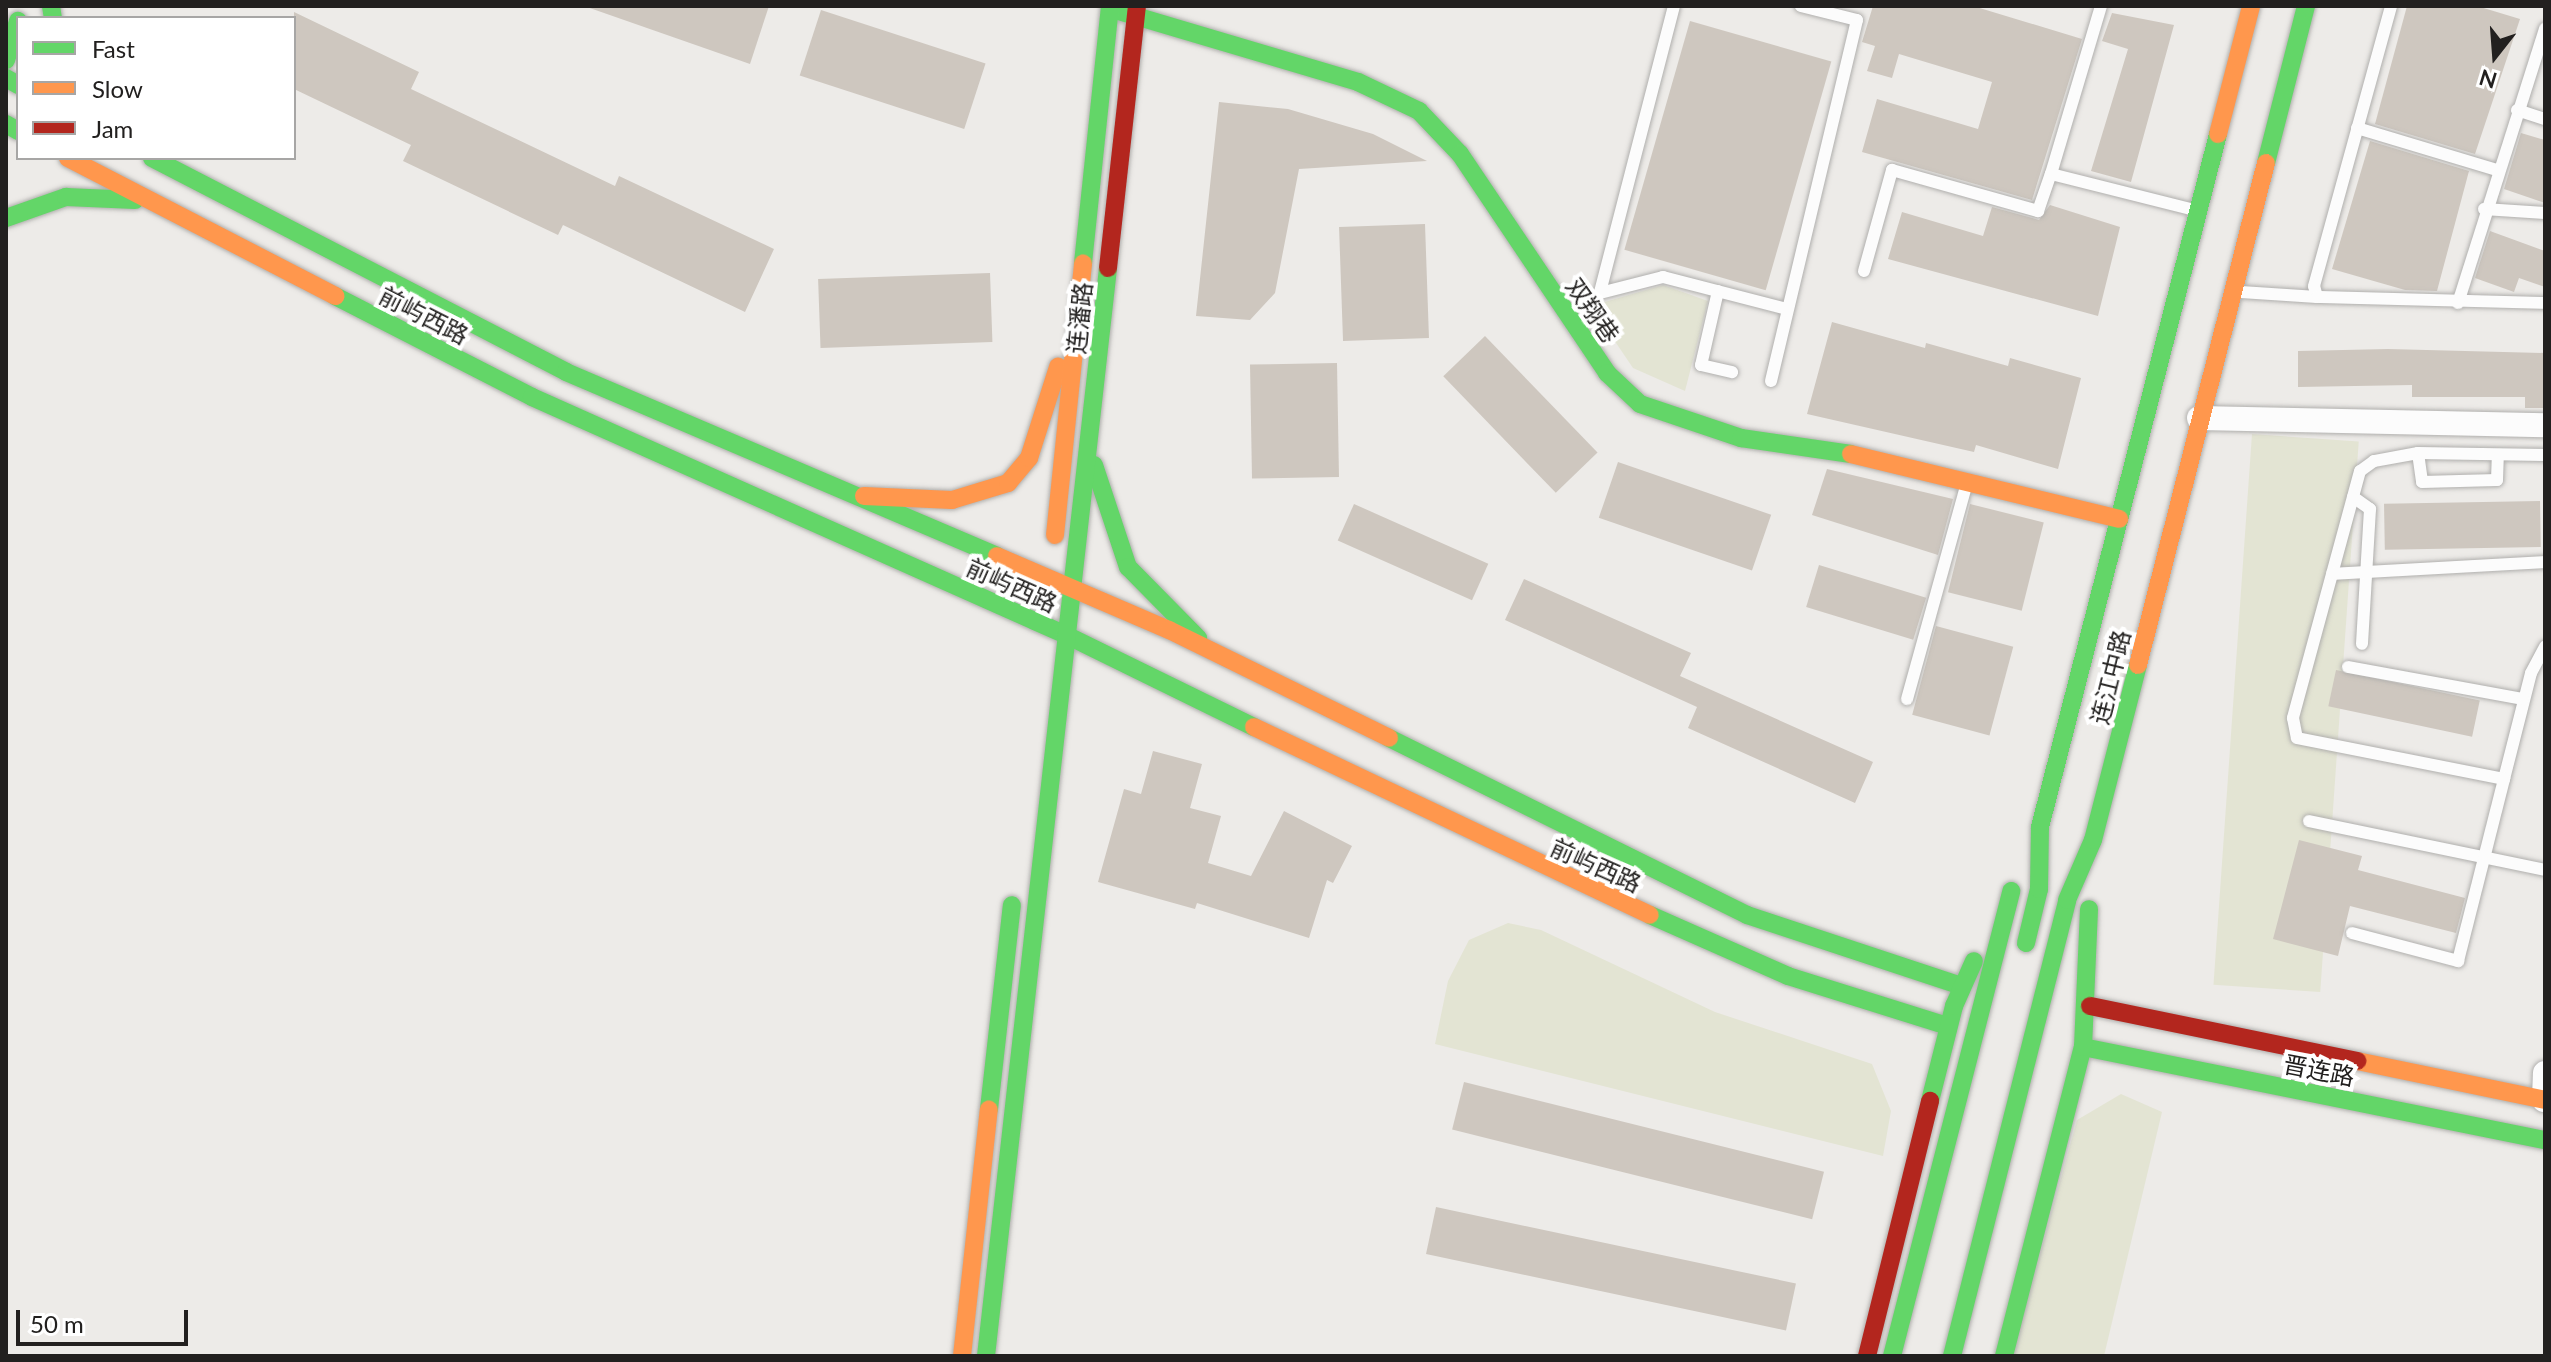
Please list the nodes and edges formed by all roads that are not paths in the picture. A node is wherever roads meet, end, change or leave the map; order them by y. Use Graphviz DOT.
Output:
graph roads {
  1 [pos="1674,6"];
  2 [pos="1801,6"];
  3 [pos="2101,6"];
  4 [pos="2251,6"];
  5 [pos="2306,6"];
  6 [pos="2391,6"];
  7 [pos="1107,7"];
  8 [pos="1136,11"];
  9 [pos="16,26"];
  10 [pos="2545,28"];
  11 [pos="6,60"];
  12 [pos="2517,110"];
  13 [pos="2545,119"];
  14 [pos="2357,128"];
  15 [pos="72,160"];
  16 [pos="156,160"];
  17 [pos="175,160"];
  18 [pos="2497,170"];
  19 [pos="2051,174"];
  20 [pos="219,195"];
  21 [pos="148,201"];
  22 [pos="2484,209"];
  23 [pos="2201,212"];
  24 [pos="2545,213"];
  25 [pos="6,218"];
  26 [pos="1864,271"];
  27 [pos="1718,291"];
  28 [pos="2233,292"];
  29 [pos="2317,297"];
  30 [pos="1079,302"];
  31 [pos="2458,303"];
  32 [pos="2545,303"];
  33 [pos="1787,309"];
  34 [pos="1732,372"];
  35 [pos="1771,381"];
  36 [pos="2199,418"];
  37 [pos="2545,425"];
  38 [pos="1089,443"];
  39 [pos="2418,453"];
  40 [pos="2498,455"];
  41 [pos="2545,455"];
  42 [pos="1967,485"];
  43 [pos="850,496"];
  44 [pos="2353,497"];
  45 [pos="2119,519"];
  46 [pos="2545,562"];
  47 [pos="2369,572"];
  48 [pos="2332,574"];
  49 [pos="1072,589"];
  50 [pos="1047,610"];
  51 [pos="1066,635"];
  52 [pos="2362,644"];
  53 [pos="2545,647"];
  54 [pos="1210,649"];
  55 [pos="2348,667"];
  56 [pos="1907,699"];
  57 [pos="2523,699"];
  58 [pos="2504,779"];
  59 [pos="2309,821"];
  60 [pos="2040,827"];
  61 [pos="2093,840"];
  62 [pos="2486,858"];
  63 [pos="2545,870"];
  64 [pos="1015,877"];
  65 [pos="2011,890"];
  66 [pos="2089,909"];
  67 [pos="2352,933"];
  68 [pos="2021,962"];
  69 [pos="1962,986"];
  70 [pos="2090,1006"];
  71 [pos="1948,1026"];
  72 [pos="2062,1035"];
  73 [pos="2083,1047"];
  74 [pos="2545,1073"];
  75 [pos="2544,1100"];
  76 [pos="2545,1140"];
  77 [pos="962,1356"];
  78 [pos="986,1356"];
  79 [pos="1867,1356"];
  80 [pos="1892,1356"];
  81 [pos="1952,1356"];
  82 [pos="2004,1356"];
  1 -- 27 [label="lane"];
  2 -- 33 [label="lane"];
  3 -- 19 [label="lane"];
  4 -- 23 [label="main road, 连江中路"];
  5 -- 28 [label="main road, 连江中路"];
  6 -- 14 [label="lane"];
  7 -- 8 [label="main road, 双翔巷"];
  7 -- 30 [label="main road, 连潘路"];
  8 -- 38 [label="main road, 连潘路"];
  8 -- 42 [label="main road, 双翔巷"];
  9 -- 11 [label="main road"];
  10 -- 12 [label="lane"];
  12 -- 13 [label="lane"];
  12 -- 18 [label="lane"];
  14 -- 18 [label="lane"];
  14 -- 29 [label="lane"];
  15 -- 21 [label="main road, 前屿西路"];
  16 -- 20 [label="main road, 前屿西路"];
  17 -- 20 [label="main road"];
  18 -- 22 [label="lane"];
  19 -- 23 [label="lane"];
  19 -- 26 [label="lane"];
  20 -- 43 [label="main road, 前屿西路"];
  21 -- 25 [label="main road"];
  21 -- 50 [label="main road, 前屿西路"];
  22 -- 24 [label="lane"];
  22 -- 31 [label="lane"];
  23 -- 45 [label="main road, 连江中路"];
  27 -- 33 [label="lane"];
  27 -- 34 [label="lane"];
  28 -- 29 [label="lane"];
  28 -- 36 [label="main road, 连江中路"];
  29 -- 31 [label="lane"];
  30 -- 43 [label="main road"];
  30 -- 50 [label="main road, 连潘路"];
  31 -- 32 [label="lane"];
  33 -- 35 [label="lane"];
  36 -- 37 [label="street"];
  36 -- 61 [label="main road, 连江中路"];
  38 -- 49 [label="main road, 连潘路"];
  38 -- 54 [label="main road"];
  39 -- 40 [label="lane"];
  39 -- 40 [label="lane"];
  39 -- 44 [label="lane"];
  40 -- 41 [label="lane"];
  42 -- 45 [label="main road, 双翔巷"];
  42 -- 56 [label="lane"];
  43 -- 50 [label="main road, 前屿西路"];
  44 -- 47 [label="lane"];
  44 -- 48 [label="lane"];
  45 -- 60 [label="main road, 连江中路"];
  46 -- 47 [label="lane"];
  47 -- 48 [label="lane"];
  47 -- 52 [label="lane"];
  48 -- 58 [label="lane"];
  49 -- 50 [label="main road, 前屿西路"];
  49 -- 51 [label="main road, 连潘路"];
  49 -- 54 [label="main road, 前屿西路"];
  50 -- 51 [label="main road, 前屿西路"];
  51 -- 71 [label="main road, 前屿西路"];
  51 -- 78 [label="main road, 连潘路"];
  53 -- 57 [label="lane"];
  54 -- 69 [label="main road, 前屿西路"];
  55 -- 57 [label="lane"];
  57 -- 58 [label="lane"];
  58 -- 62 [label="lane"];
  59 -- 62 [label="lane"];
  60 -- 65 [label="main road"];
  60 -- 68 [label="main road, 连江中路"];
  61 -- 66 [label="main road"];
  61 -- 81 [label="main road, 连江中路"];
  62 -- 63 [label="lane"];
  62 -- 67 [label="lane"];
  64 -- 77 [label="main road"];
  65 -- 69 [label="main road"];
  65 -- 80 [label="main road"];
  66 -- 70 [label="main road"];
  66 -- 72 [label="main road"];
  69 -- 71 [label="main road"];
  70 -- 73 [label="main road"];
  70 -- 75 [label="main road, 晋连路"];
  71 -- 79 [label="main road"];
  73 -- 76 [label="main road, 晋连路"];
  73 -- 82 [label="main road"];
  74 -- 75 [label="street"];
}
